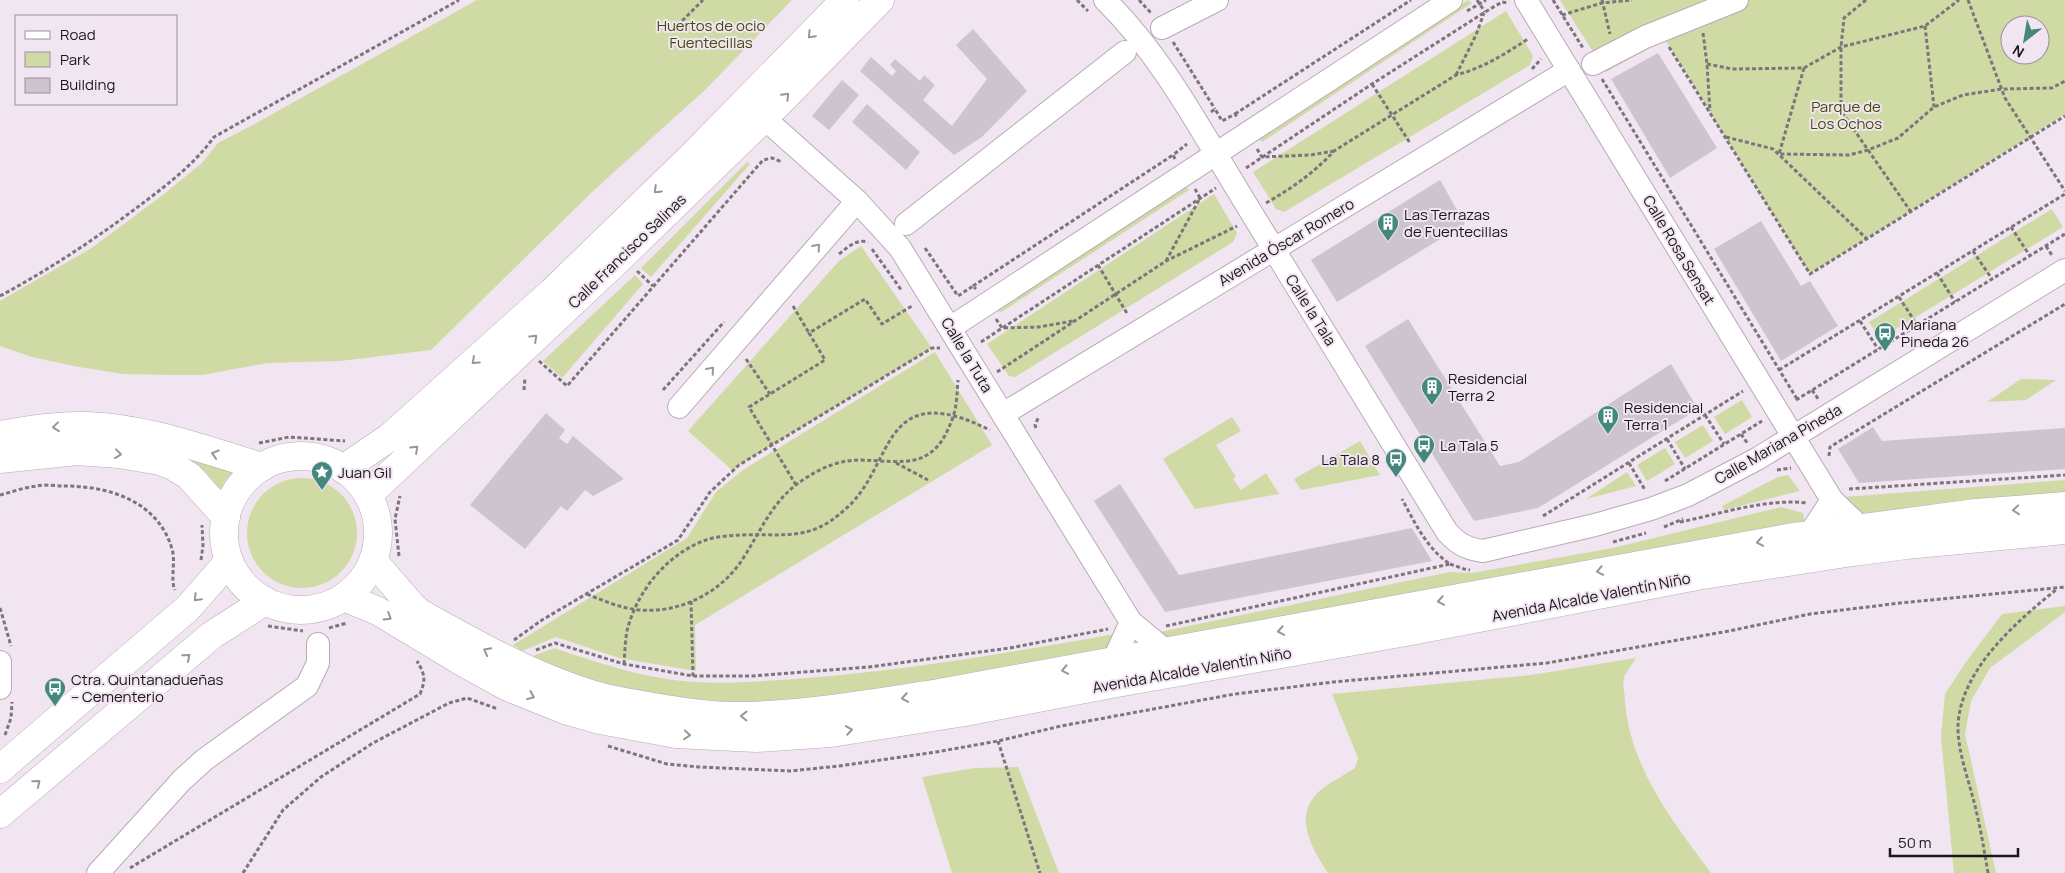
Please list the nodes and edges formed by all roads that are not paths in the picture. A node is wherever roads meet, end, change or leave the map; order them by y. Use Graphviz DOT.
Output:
graph roads {
  1 [pos="845,0"];
  2 [pos="880,0"];
  3 [pos="1105,0"];
  4 [pos="1217,0"];
  5 [pos="1451,0"];
  6 [pos="1737,0"];
  7 [pos="1520,3"];
  8 [pos="1162,28"];
  9 [pos="1125,52"];
  10 [pos="1593,64"];
  11 [pos="1569,70"];
  12 [pos="764,118"];
  13 [pos="1215,154"];
  14 [pos="857,201"];
  15 [pos="906,224"];
  16 [pos="1274,250"];
  17 [pos="2065,270"];
  18 [pos="943,335"];
  19 [pos="679,406"];
  20 [pos="998,422"];
  21 [pos="0,434"];
  22 [pos="1794,436"];
  23 [pos="0,459"];
  24 [pos="262,467"];
  25 [pos="343,469"];
  26 [pos="1839,492"];
  27 [pos="368,495"];
  28 [pos="2065,506"];
  29 [pos="226,517"];
  30 [pos="1861,528"];
  31 [pos="2065,530"];
  32 [pos="1808,535"];
  33 [pos="1463,546"];
  34 [pos="229,561"];
  35 [pos="373,561"];
  36 [pos="344,597"];
  37 [pos="264,601"];
  38 [pos="1122,625"];
  39 [pos="1165,639"];
  40 [pos="318,644"];
  41 [pos="1113,661"];
  42 [pos="0,662"];
  43 [pos="0,688"];
  44 [pos="0,769"];
  45 [pos="0,814"];
  46 [pos="98,873"];
  1 -- 25 [label="main road, Calle Francisco Salinas, one-way"];
  12 -- 2 [label="main road, Calle Francisco Salinas, one-way"];
  3 -- 13 [label="street, Calle la Tala"];
  4 -- 8 [label="street"];
  5 -- 13 [label="street"];
  6 -- 10 [label="street"];
  7 -- 11 [label="street, Calle Rosa Sensat"];
  9 -- 15 [label="street"];
  11 -- 16 [label="street, Avenida Óscar Romero"];
  11 -- 22 [label="street, Calle Rosa Sensat"];
  12 -- 14 [label="street, Calle la Tuta"];
  27 -- 12 [label="main road, Calle Francisco Salinas, one-way"];
  13 -- 16 [label="street, Calle la Tala"];
  13 -- 18 [label="street"];
  14 -- 18 [label="street, Calle la Tuta"];
  19 -- 14 [label="street, one-way"];
  16 -- 20 [label="street, Avenida Óscar Romero"];
  16 -- 33 [label="street, Calle la Tala"];
  17 -- 22 [label="street, Calle Mariana Pineda"];
  18 -- 20 [label="street, Calle la Tuta"];
  20 -- 38 [label="street, Calle la Tuta"];
  24 -- 21 [label="main road, one-way"];
  22 -- 26 [label="street, Calle Rosa Sensat"];
  22 -- 33 [label="street, Calle Mariana Pineda"];
  23 -- 29 [label="main road, one-way"];
  24 -- 25 [label="main road"];
  24 -- 29 [label="main road"];
  25 -- 27 [label="main road"];
  26 -- 30 [label="street, Calle Rosa Sensat"];
  26 -- 32 [label="street"];
  27 -- 35 [label="main road"];
  28 -- 30 [label="main road, Avenida Alcalde Valentín Niño, one-way"];
  29 -- 34 [label="main road"];
  30 -- 32 [label="main road, Avenida Alcalde Valentín Niño"];
  36 -- 31 [label="main road, Avenida Alcalde Valentín Niño, one-way"];
  32 -- 39 [label="main road, Avenida Alcalde Valentín Niño, one-way"];
  34 -- 37 [label="main road"];
  34 -- 44 [label="main road, one-way"];
  35 -- 36 [label="main road"];
  41 -- 35 [label="main road, Avenida Alcalde Valentín Niño, one-way"];
  36 -- 37 [label="main road"];
  45 -- 37 [label="main road, one-way"];
  38 -- 39 [label="street, Calle la Tuta"];
  38 -- 41 [label="street"];
  39 -- 41 [label="main road, Avenida Alcalde Valentín Niño"];
  40 -- 46 [label="street"];
  42 -- 43 [label="street"];
}
